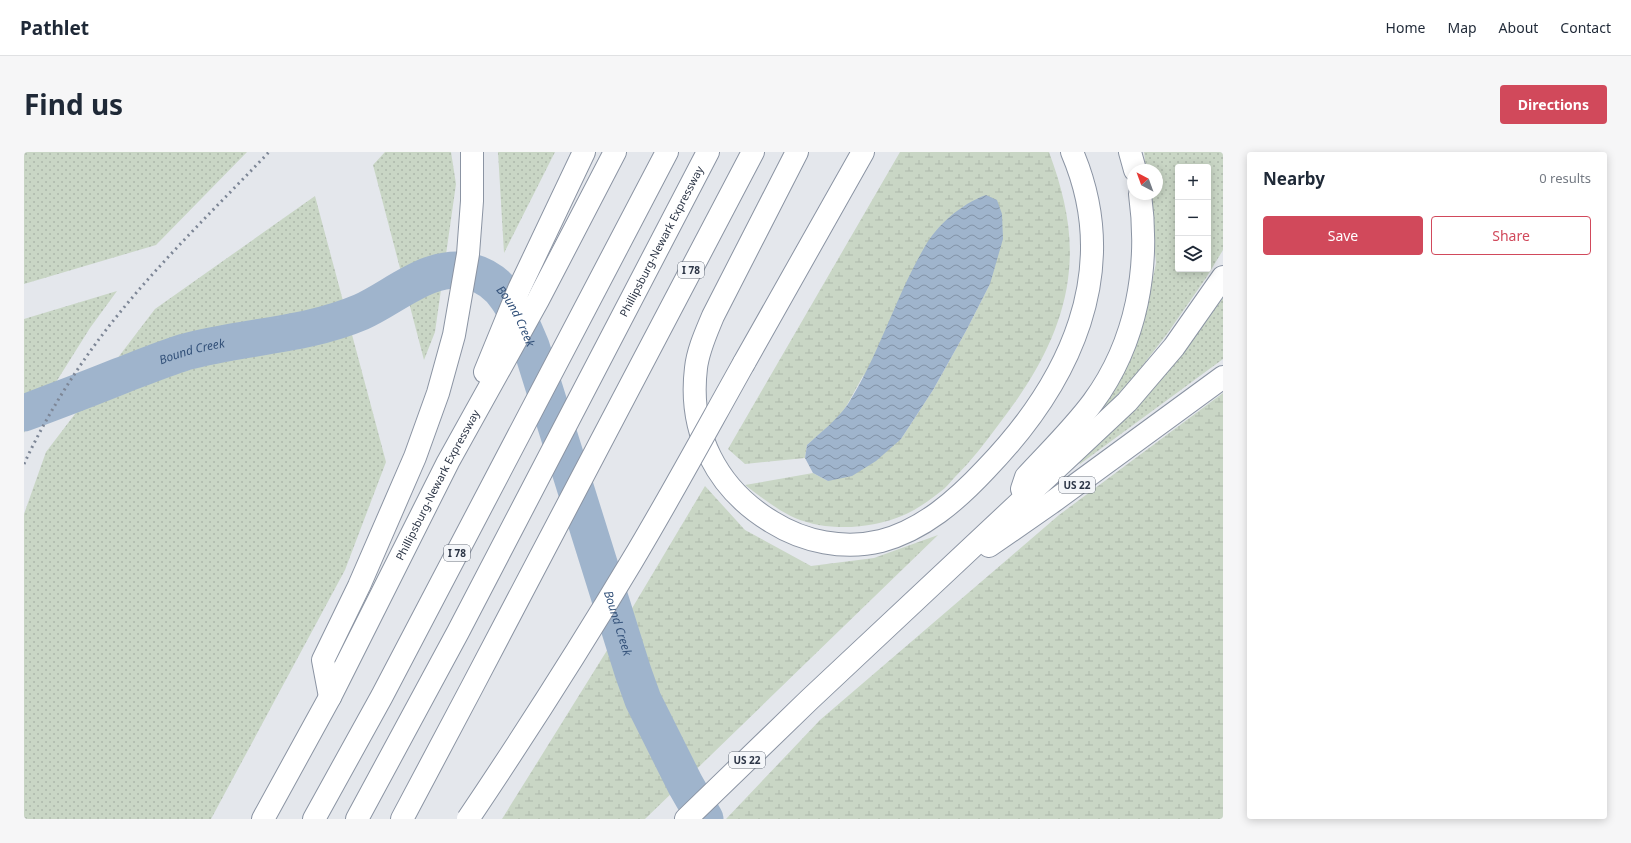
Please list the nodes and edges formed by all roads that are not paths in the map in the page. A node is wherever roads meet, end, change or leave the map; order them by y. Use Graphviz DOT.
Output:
graph roads {
  1 [pos="472,152"];
  2 [pos="584,152"];
  3 [pos="615,152"];
  4 [pos="667,152"];
  5 [pos="708,152"];
  6 [pos="753,152"];
  7 [pos="797,152"];
  8 [pos="863,152"];
  9 [pos="1072,152"];
  10 [pos="1130,152"];
  11 [pos="1133,164"];
  12 [pos="1141,200"];
  13 [pos="1223,277"];
  14 [pos="1223,377"];
  15 [pos="448,462"];
  16 [pos="1018,504"];
  17 [pos="927,588"];
  18 [pos="330,697"];
  19 [pos="263,819"];
  20 [pos="314,819"];
  21 [pos="357,819"];
  22 [pos="402,819"];
  23 [pos="468,819"];
  24 [pos="686,819"];
  1 -- 18 [label="highway"];
  2 -- 15 [label="highway"];
  3 -- 15 [label="highway, Phillipsburg-Newark Expressway"];
  4 -- 20 [label="highway, I 78"];
  5 -- 21 [label="highway, Phillipsburg-Newark Expressway"];
  6 -- 22 [label="highway, I 78"];
  7 -- 9 [label="highway"];
  8 -- 23 [label="highway, bridge"];
  10 -- 11 [label="highway"];
  12 -- 16 [label="highway"];
  13 -- 16 [label="highway"];
  14 -- 17 [label="highway, US 22"];
  15 -- 18 [label="highway, Phillipsburg-Newark Expressway"];
  16 -- 17 [label="highway"];
  17 -- 24 [label="highway, US 22"];
  18 -- 19 [label="highway, Phillipsburg-Newark Expressway"];
}
